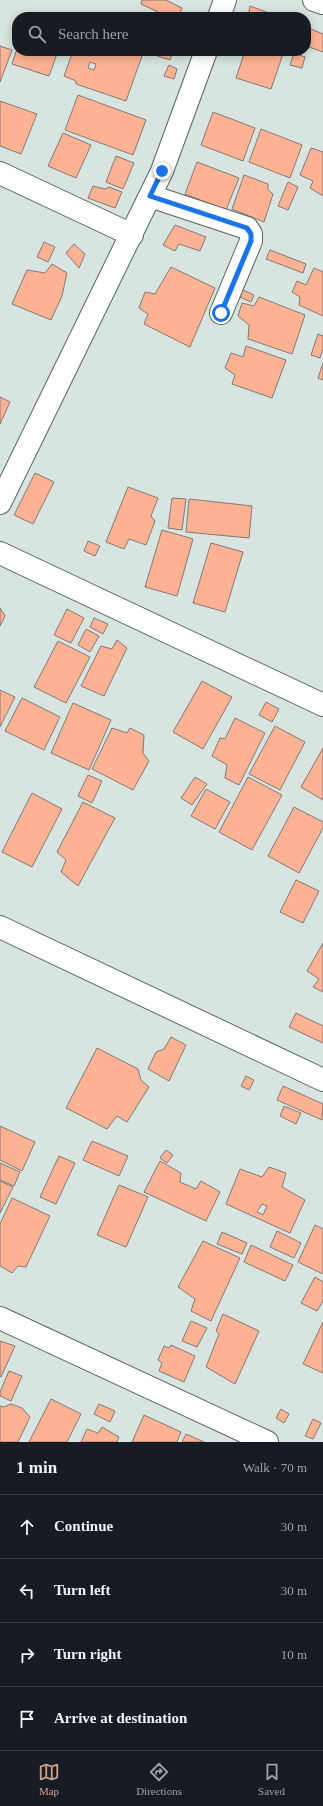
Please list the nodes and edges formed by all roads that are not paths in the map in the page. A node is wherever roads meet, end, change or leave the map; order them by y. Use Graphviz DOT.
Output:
graph roads {
  1 [pos="225,0"];
  2 [pos="314,0"];
  3 [pos="323,3"];
  4 [pos="221,12"];
  5 [pos="204,56"];
  6 [pos="0,174"];
  7 [pos="150,196"];
  8 [pos="132,235"];
  9 [pos="221,313"];
  10 [pos="0,503"];
  11 [pos="0,553"];
  12 [pos="323,705"];
  13 [pos="0,927"];
  14 [pos="323,1080"];
  15 [pos="0,1318"];
  16 [pos="267,1442"];
  1 -- 4 [label="street"];
  2 -- 3 [label="street"];
  5 -- 7 [label="street"];
  6 -- 8 [label="street"];
  7 -- 8 [label="street"];
  7 -- 9 [label="street"];
  8 -- 10 [label="street"];
  11 -- 12 [label="street"];
  13 -- 14 [label="street"];
  15 -- 16 [label="street"];
}
